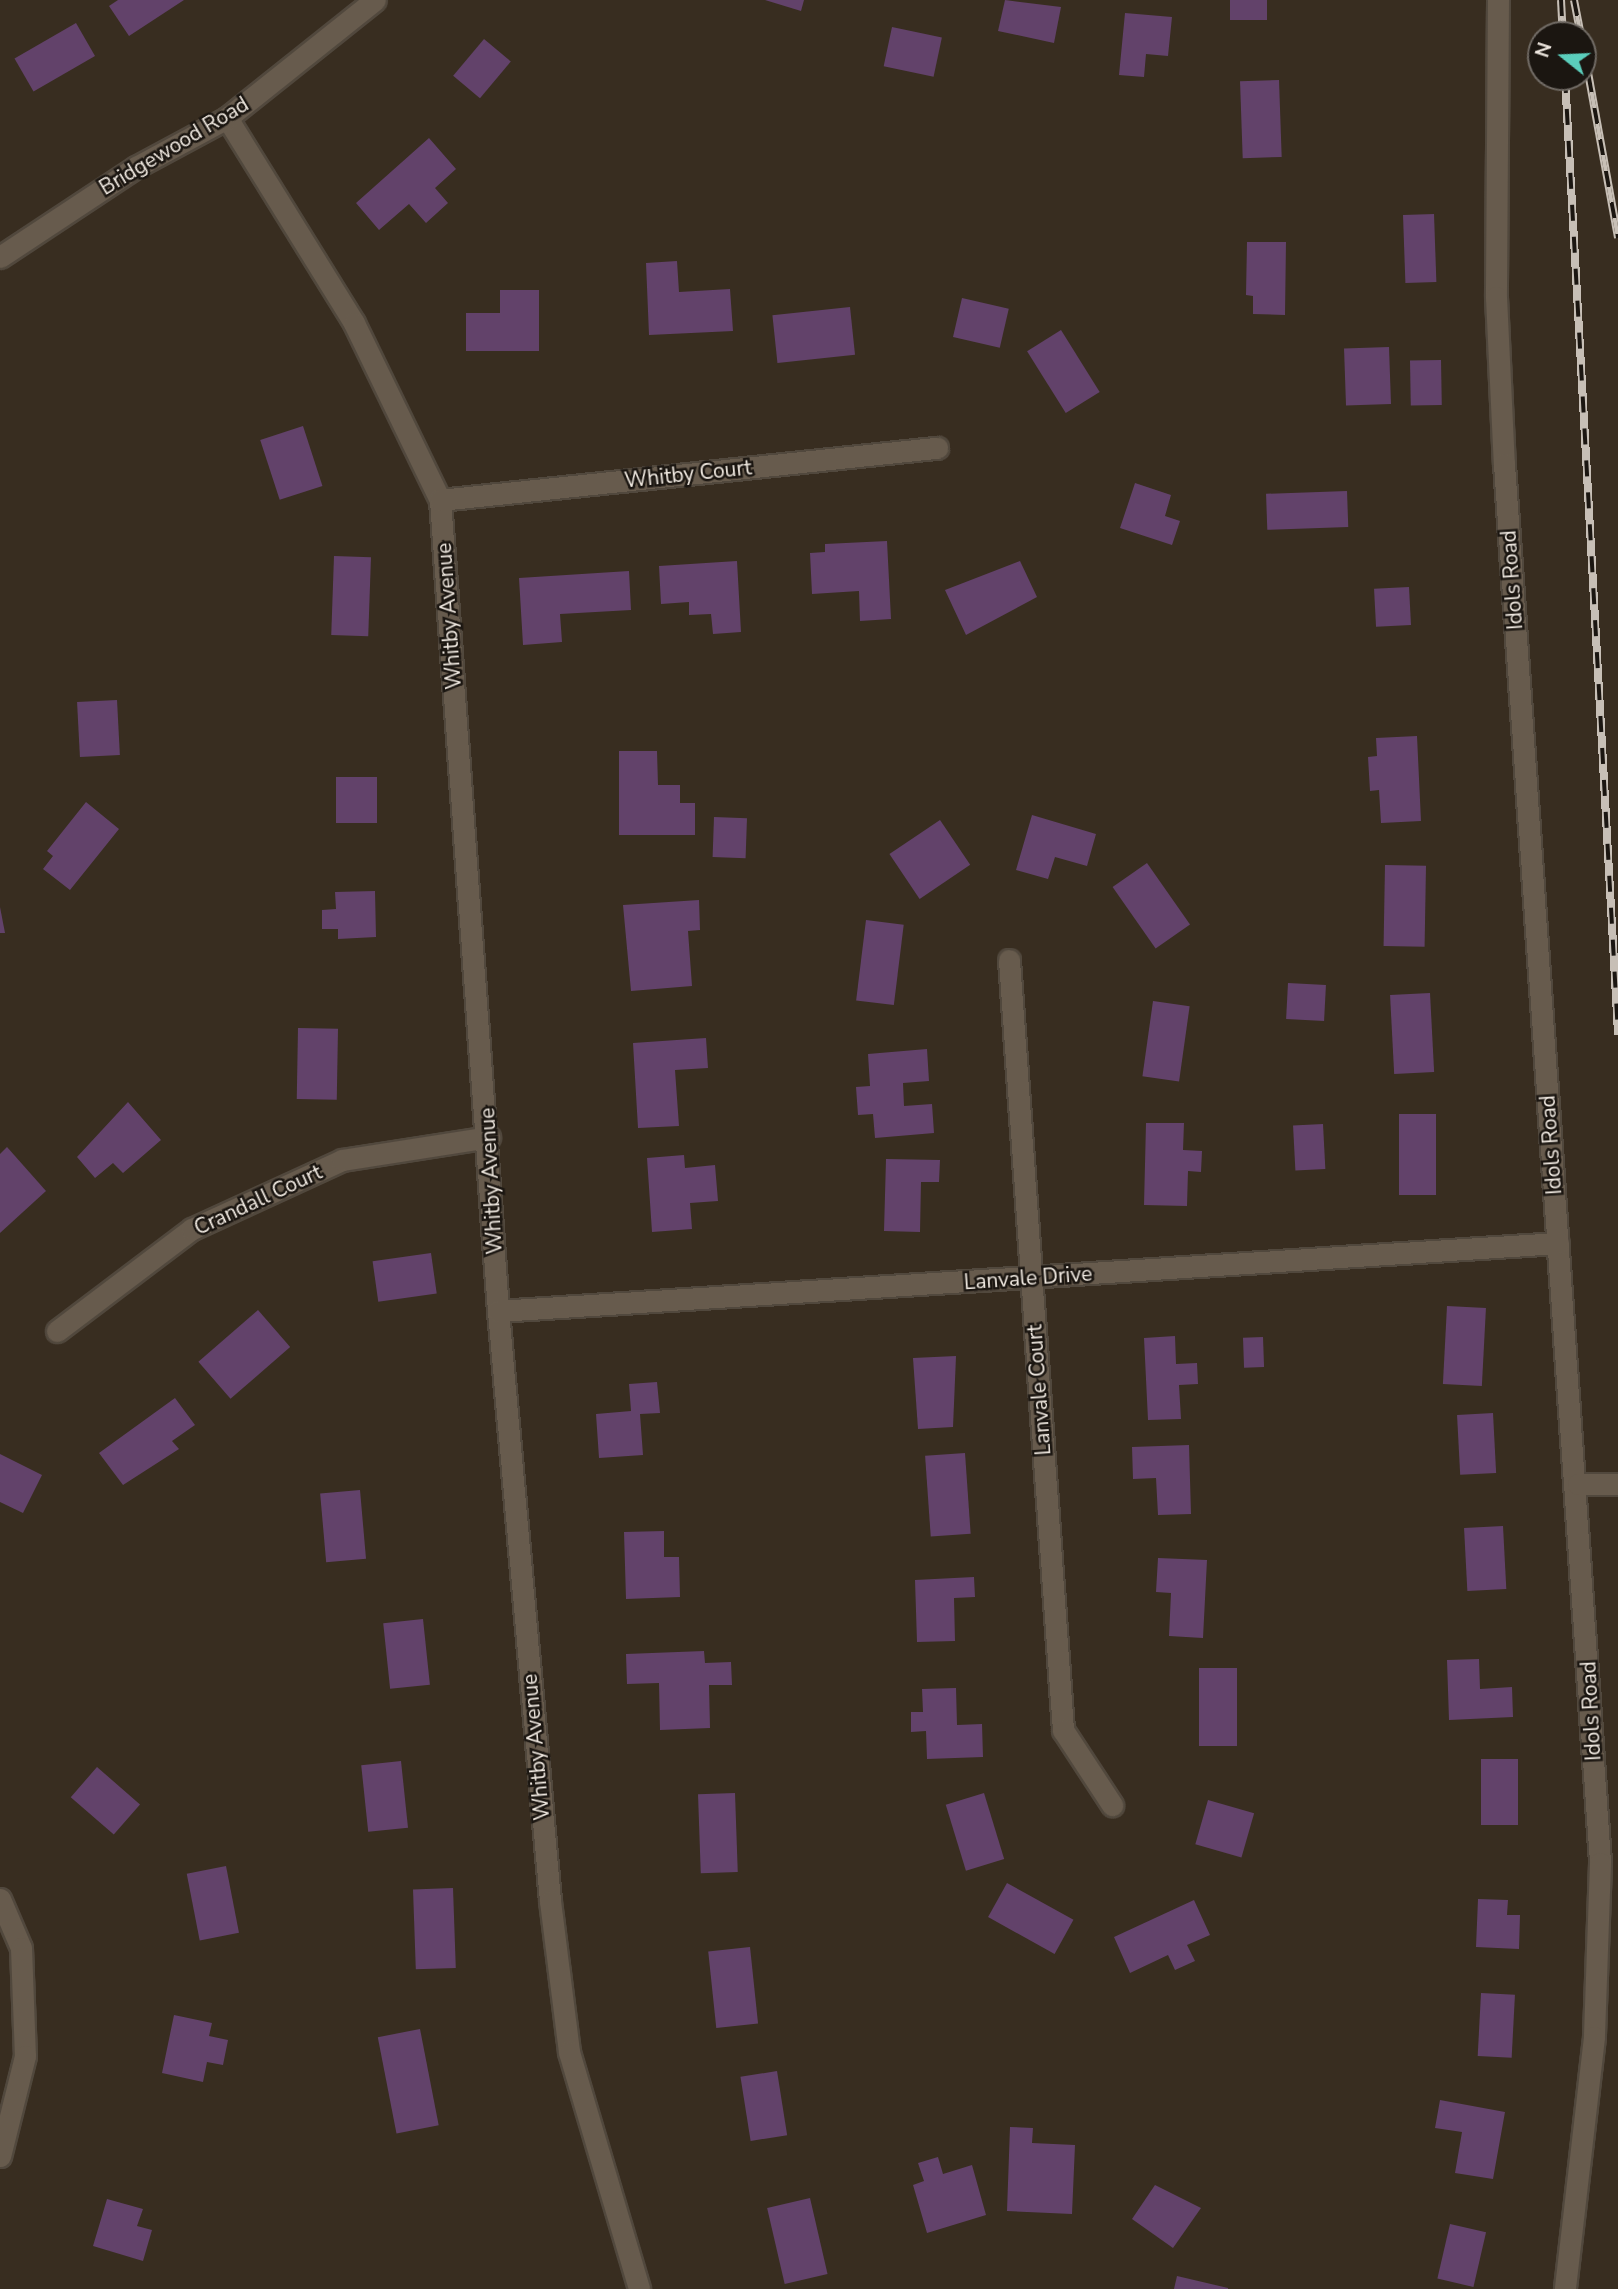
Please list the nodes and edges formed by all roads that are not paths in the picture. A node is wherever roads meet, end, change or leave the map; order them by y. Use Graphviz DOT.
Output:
graph roads {
  1 [pos="375,0"];
  2 [pos="1498,0"];
  3 [pos="227,118"];
  4 [pos="0,257"];
  5 [pos="937,449"];
  6 [pos="440,500"];
  7 [pos="1009,960"];
  8 [pos="489,1137"];
  9 [pos="1558,1243"];
  10 [pos="1032,1278"];
  11 [pos="498,1311"];
  12 [pos="57,1331"];
  13 [pos="1578,1484"];
  14 [pos="1618,1484"];
  15 [pos="1112,1805"];
  16 [pos="0,1899"];
  17 [pos="0,2156"];
  18 [pos="639,2289"];
  19 [pos="1565,2289"];
  1 -- 3 [label="street, Bridgewood Road"];
  2 -- 9 [label="street, Idols Road"];
  3 -- 4 [label="street, Bridgewood Road"];
  3 -- 6 [label="street, Whitby Avenue"];
  5 -- 6 [label="street, Whitby Court"];
  6 -- 8 [label="street, Whitby Avenue"];
  7 -- 10 [label="street, Lanvale Court"];
  8 -- 11 [label="street, Whitby Avenue"];
  8 -- 12 [label="street, Crandall Court"];
  9 -- 10 [label="street, Lanvale Drive"];
  9 -- 13 [label="street, Idols Road"];
  10 -- 11 [label="street, Lanvale Drive"];
  10 -- 15 [label="street, Lanvale Court"];
  11 -- 18 [label="street, Whitby Avenue"];
  13 -- 14 [label="street"];
  13 -- 19 [label="street, Idols Road"];
  16 -- 17 [label="street"];
}
